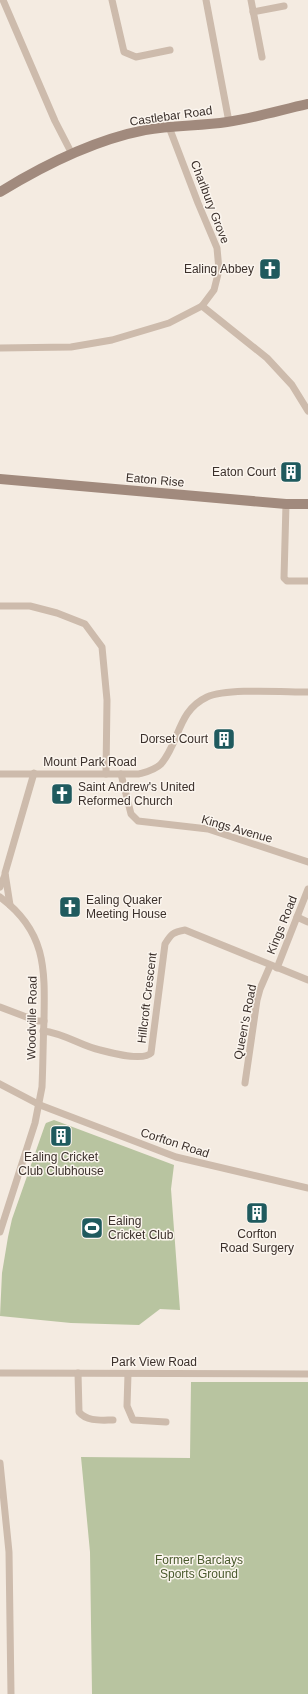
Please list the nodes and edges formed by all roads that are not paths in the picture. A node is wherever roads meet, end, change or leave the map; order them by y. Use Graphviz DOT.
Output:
graph roads {
  1 [pos="3,0"];
  2 [pos="112,0"];
  3 [pos="206,0"];
  4 [pos="251,0"];
  5 [pos="284,6"];
  6 [pos="253,12"];
  7 [pos="170,50"];
  8 [pos="262,57"];
  9 [pos="308,104"];
  10 [pos="229,122"];
  11 [pos="169,127"];
  12 [pos="72,154"];
  13 [pos="0,192"];
  14 [pos="202,306"];
  15 [pos="0,348"];
  16 [pos="308,411"];
  17 [pos="0,479"];
  18 [pos="286,504"];
  19 [pos="308,504"];
  20 [pos="308,581"];
  21 [pos="0,606"];
  22 [pos="308,692"];
  23 [pos="34,773"];
  24 [pos="0,774"];
  25 [pos="106,774"];
  26 [pos="121,774"];
  27 [pos="308,862"];
  28 [pos="5,873"];
  29 [pos="0,887"];
  30 [pos="308,889"];
  31 [pos="0,898"];
  32 [pos="10,905"];
  33 [pos="297,917"];
  34 [pos="308,922"];
  35 [pos="274,967"];
  36 [pos="308,980"];
  37 [pos="0,1007"];
  38 [pos="44,1021"];
  39 [pos="43,1031"];
  40 [pos="245,1083"];
  41 [pos="0,1084"];
  42 [pos="40,1105"];
  43 [pos="308,1188"];
  44 [pos="3,1206"];
  45 [pos="0,1232"];
  46 [pos="0,1373"];
  47 [pos="78,1374"];
  48 [pos="128,1374"];
  49 [pos="308,1374"];
  50 [pos="113,1420"];
  51 [pos="166,1422"];
  52 [pos="0,1463"];
  53 [pos="11,1694"];
  1 -- 12 [label="street"];
  2 -- 7 [label="street"];
  3 -- 10 [label="street"];
  4 -- 6 [label="street"];
  5 -- 6 [label="street"];
  6 -- 8 [label="street"];
  9 -- 10 [label="main road, Castlebar Road"];
  10 -- 11 [label="main road, Castlebar Road"];
  11 -- 12 [label="main road, Castlebar Road"];
  11 -- 14 [label="street, Charlbury Grove"];
  12 -- 13 [label="main road, Castlebar Road"];
  14 -- 15 [label="street"];
  14 -- 16 [label="street"];
  17 -- 18 [label="main road, Eaton Rise"];
  18 -- 19 [label="main road, Eaton Rise"];
  18 -- 20 [label="street"];
  21 -- 25 [label="street"];
  22 -- 26 [label="street, Mount Park Road"];
  23 -- 24 [label="street, Mount Park Road"];
  23 -- 25 [label="street, Mount Park Road"];
  23 -- 28 [label="street"];
  25 -- 26 [label="street, Mount Park Road"];
  26 -- 27 [label="street, Kings Avenue"];
  28 -- 29 [label="street"];
  28 -- 32 [label="street"];
  30 -- 33 [label="street, Kings Road"];
  31 -- 32 [label="street, Woodville Road"];
  32 -- 38 [label="street, Woodville Road"];
  33 -- 34 [label="street"];
  33 -- 35 [label="street, Kings Road"];
  35 -- 36 [label="street, Hillcroft Crescent"];
  35 -- 39 [label="street, Hillcroft Crescent"];
  35 -- 40 [label="street, Queen's Road"];
  37 -- 38 [label="street"];
  38 -- 39 [label="street, Woodville Road"];
  39 -- 42 [label="street, Woodville Road"];
  41 -- 42 [label="street, Corfton Road"];
  42 -- 43 [label="street, Corfton Road"];
  42 -- 44 [label="street, Woodville Road"];
  44 -- 45 [label="street, Woodville Road"];
  46 -- 47 [label="street, Park View Road"];
  47 -- 48 [label="street, Park View Road"];
  47 -- 50 [label="street"];
  48 -- 49 [label="street, Park View Road"];
  48 -- 51 [label="street"];
  52 -- 53 [label="street"];
}
